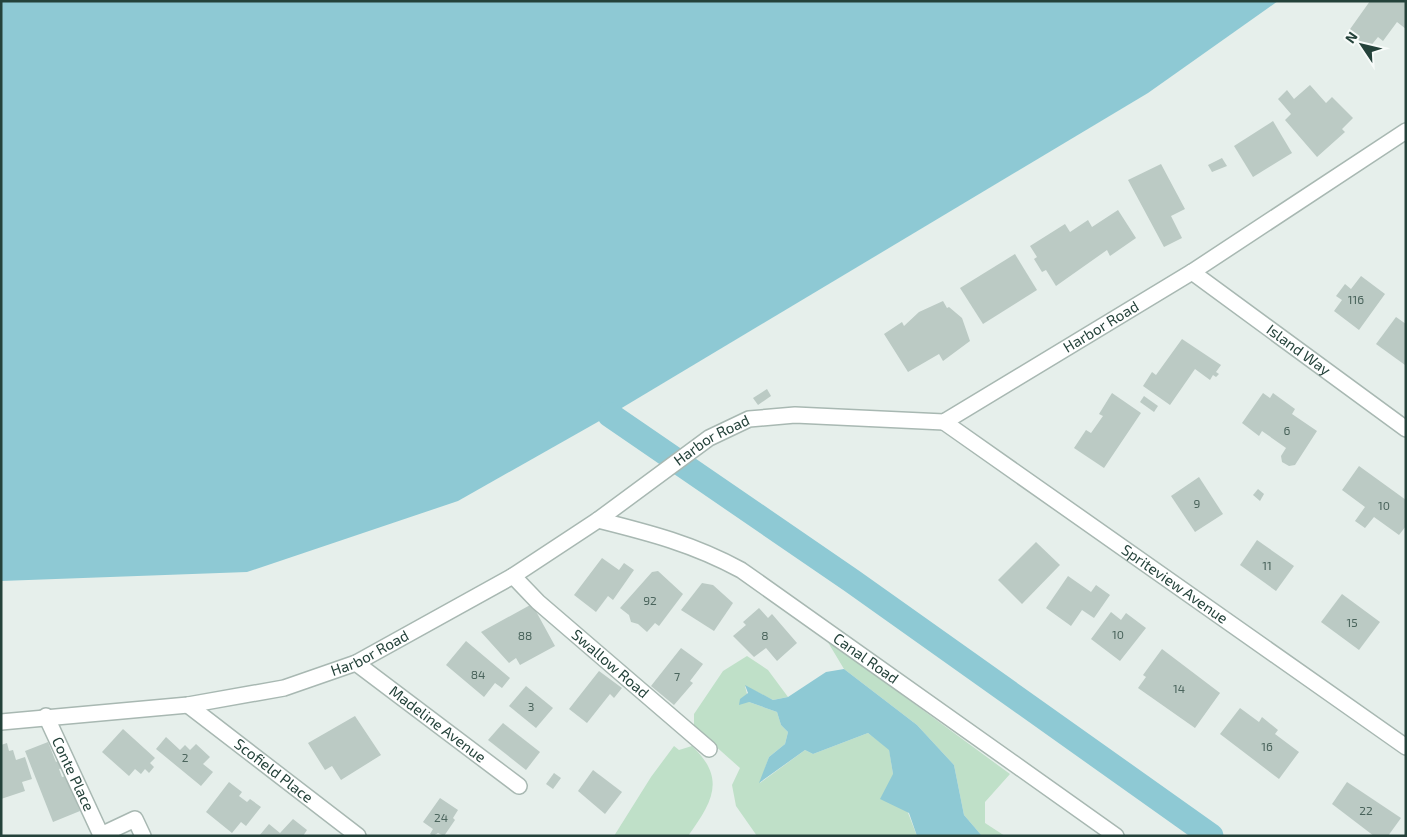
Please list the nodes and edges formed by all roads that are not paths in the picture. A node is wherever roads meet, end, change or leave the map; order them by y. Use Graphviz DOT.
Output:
graph roads {
  1 [pos="1406,131"];
  2 [pos="1192,272"];
  3 [pos="944,422"];
  4 [pos="1406,429"];
  5 [pos="598,520"];
  6 [pos="513,576"];
  7 [pos="356,663"];
  8 [pos="188,705"];
  9 [pos="46,716"];
  10 [pos="1,722"];
  11 [pos="1406,747"];
  12 [pos="709,749"];
  13 [pos="519,786"];
  14 [pos="142,836"];
  15 [pos="358,836"];
  16 [pos="1116,836"];
  1 -- 2 [label="street, Harbor Road"];
  2 -- 3 [label="street, Harbor Road"];
  2 -- 4 [label="street, Island Way"];
  3 -- 5 [label="street, Harbor Road"];
  3 -- 11 [label="street, Spriteview Avenue"];
  5 -- 6 [label="street, Harbor Road"];
  5 -- 16 [label="street, Canal Road"];
  6 -- 7 [label="street, Harbor Road"];
  6 -- 12 [label="street, Swallow Road"];
  7 -- 8 [label="street, Harbor Road"];
  7 -- 13 [label="street, Madeline Avenue"];
  8 -- 9 [label="street, Harbor Road"];
  8 -- 15 [label="street, Scofield Place"];
  9 -- 10 [label="street, Harbor Road"];
  9 -- 14 [label="street, Conte Place"];
}
